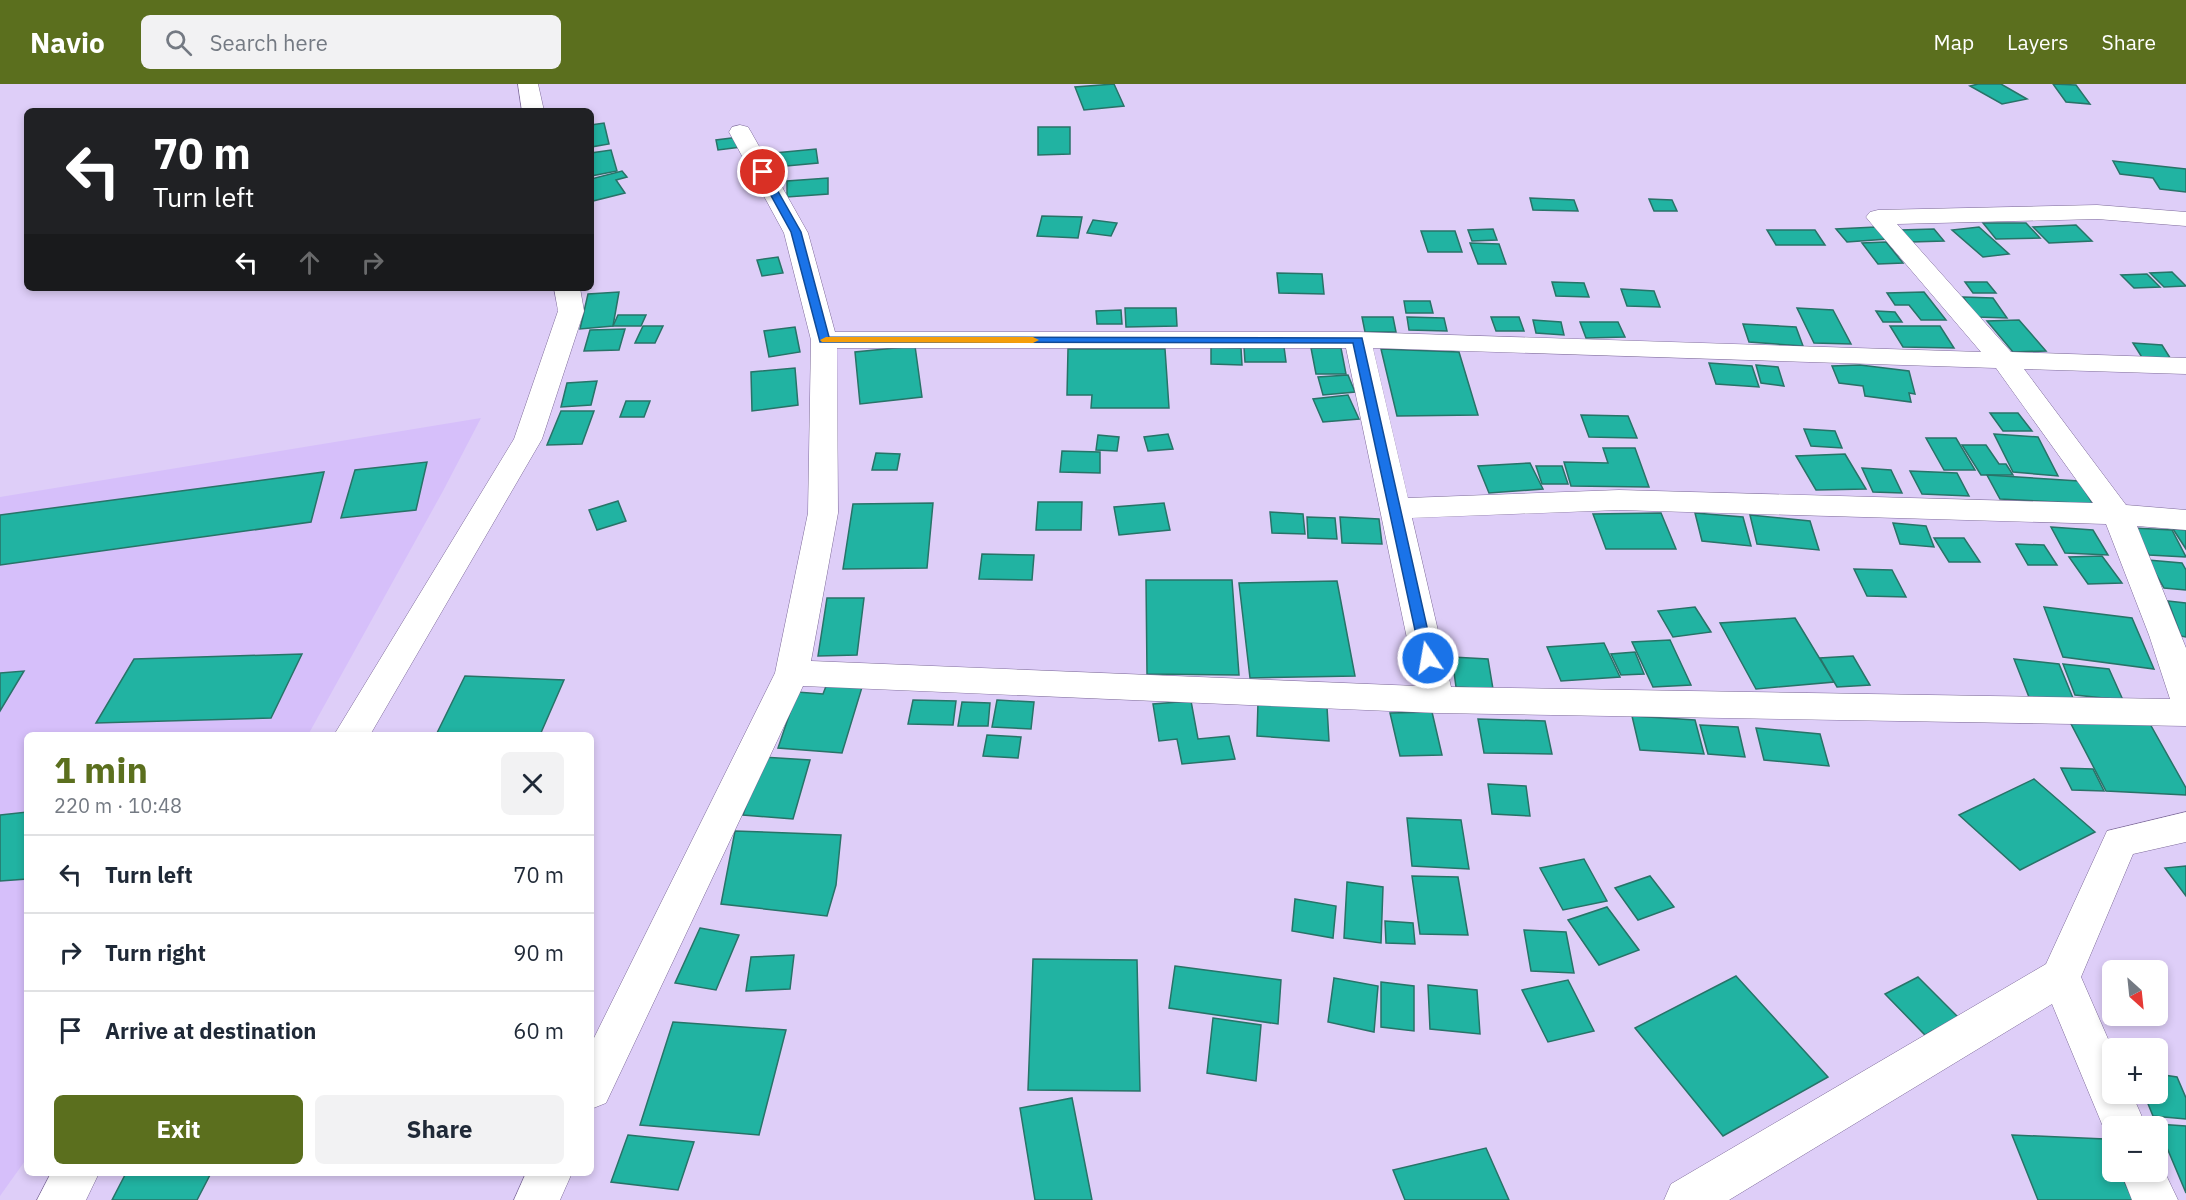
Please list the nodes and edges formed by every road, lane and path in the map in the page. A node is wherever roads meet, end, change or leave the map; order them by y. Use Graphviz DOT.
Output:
graph roads {
  1 [pos="528,84"];
  2 [pos="533,108"];
  3 [pos="741,132"];
  4 [pos="2186,219"];
  5 [pos="568,291"];
  6 [pos="824,340"];
  7 [pos="1358,340"];
  8 [pos="2004,361"];
  9 [pos="2186,366"];
  10 [pos="1395,509"];
  11 [pos="2117,514"];
  12 [pos="2186,520"];
  13 [pos="792,673"];
  14 [pos="2186,698"];
  15 [pos="1437,700"];
  16 [pos="2186,713"];
  17 [pos="354,732"];
  18 [pos="2186,827"];
  19 [pos="2061,977"];
  20 [pos="594,1083"];
  21 [pos="2120,1116"];
  22 [pos="75,1176"];
  23 [pos="549,1176"];
  24 [pos="2147,1182"];
  25 [pos="60,1200"];
  26 [pos="537,1200"];
  27 [pos="1687,1200"];
  28 [pos="2155,1200"];
  1 -- 2 [label="street"];
  3 -- 6 [label="street"];
  4 -- 8 [label="street"];
  5 -- 17 [label="street"];
  6 -- 7 [label="street"];
  6 -- 13 [label="street"];
  7 -- 8 [label="street"];
  7 -- 10 [label="street"];
  8 -- 9 [label="street"];
  8 -- 11 [label="street"];
  10 -- 11 [label="street"];
  10 -- 15 [label="street"];
  11 -- 12 [label="street"];
  11 -- 14 [label="street"];
  13 -- 15 [label="street"];
  13 -- 20 [label="street"];
  15 -- 16 [label="street"];
  18 -- 19 [label="street"];
  19 -- 21 [label="street"];
  19 -- 27 [label="street"];
  22 -- 25 [label="street"];
  23 -- 26 [label="street"];
  24 -- 28 [label="street"];
}
